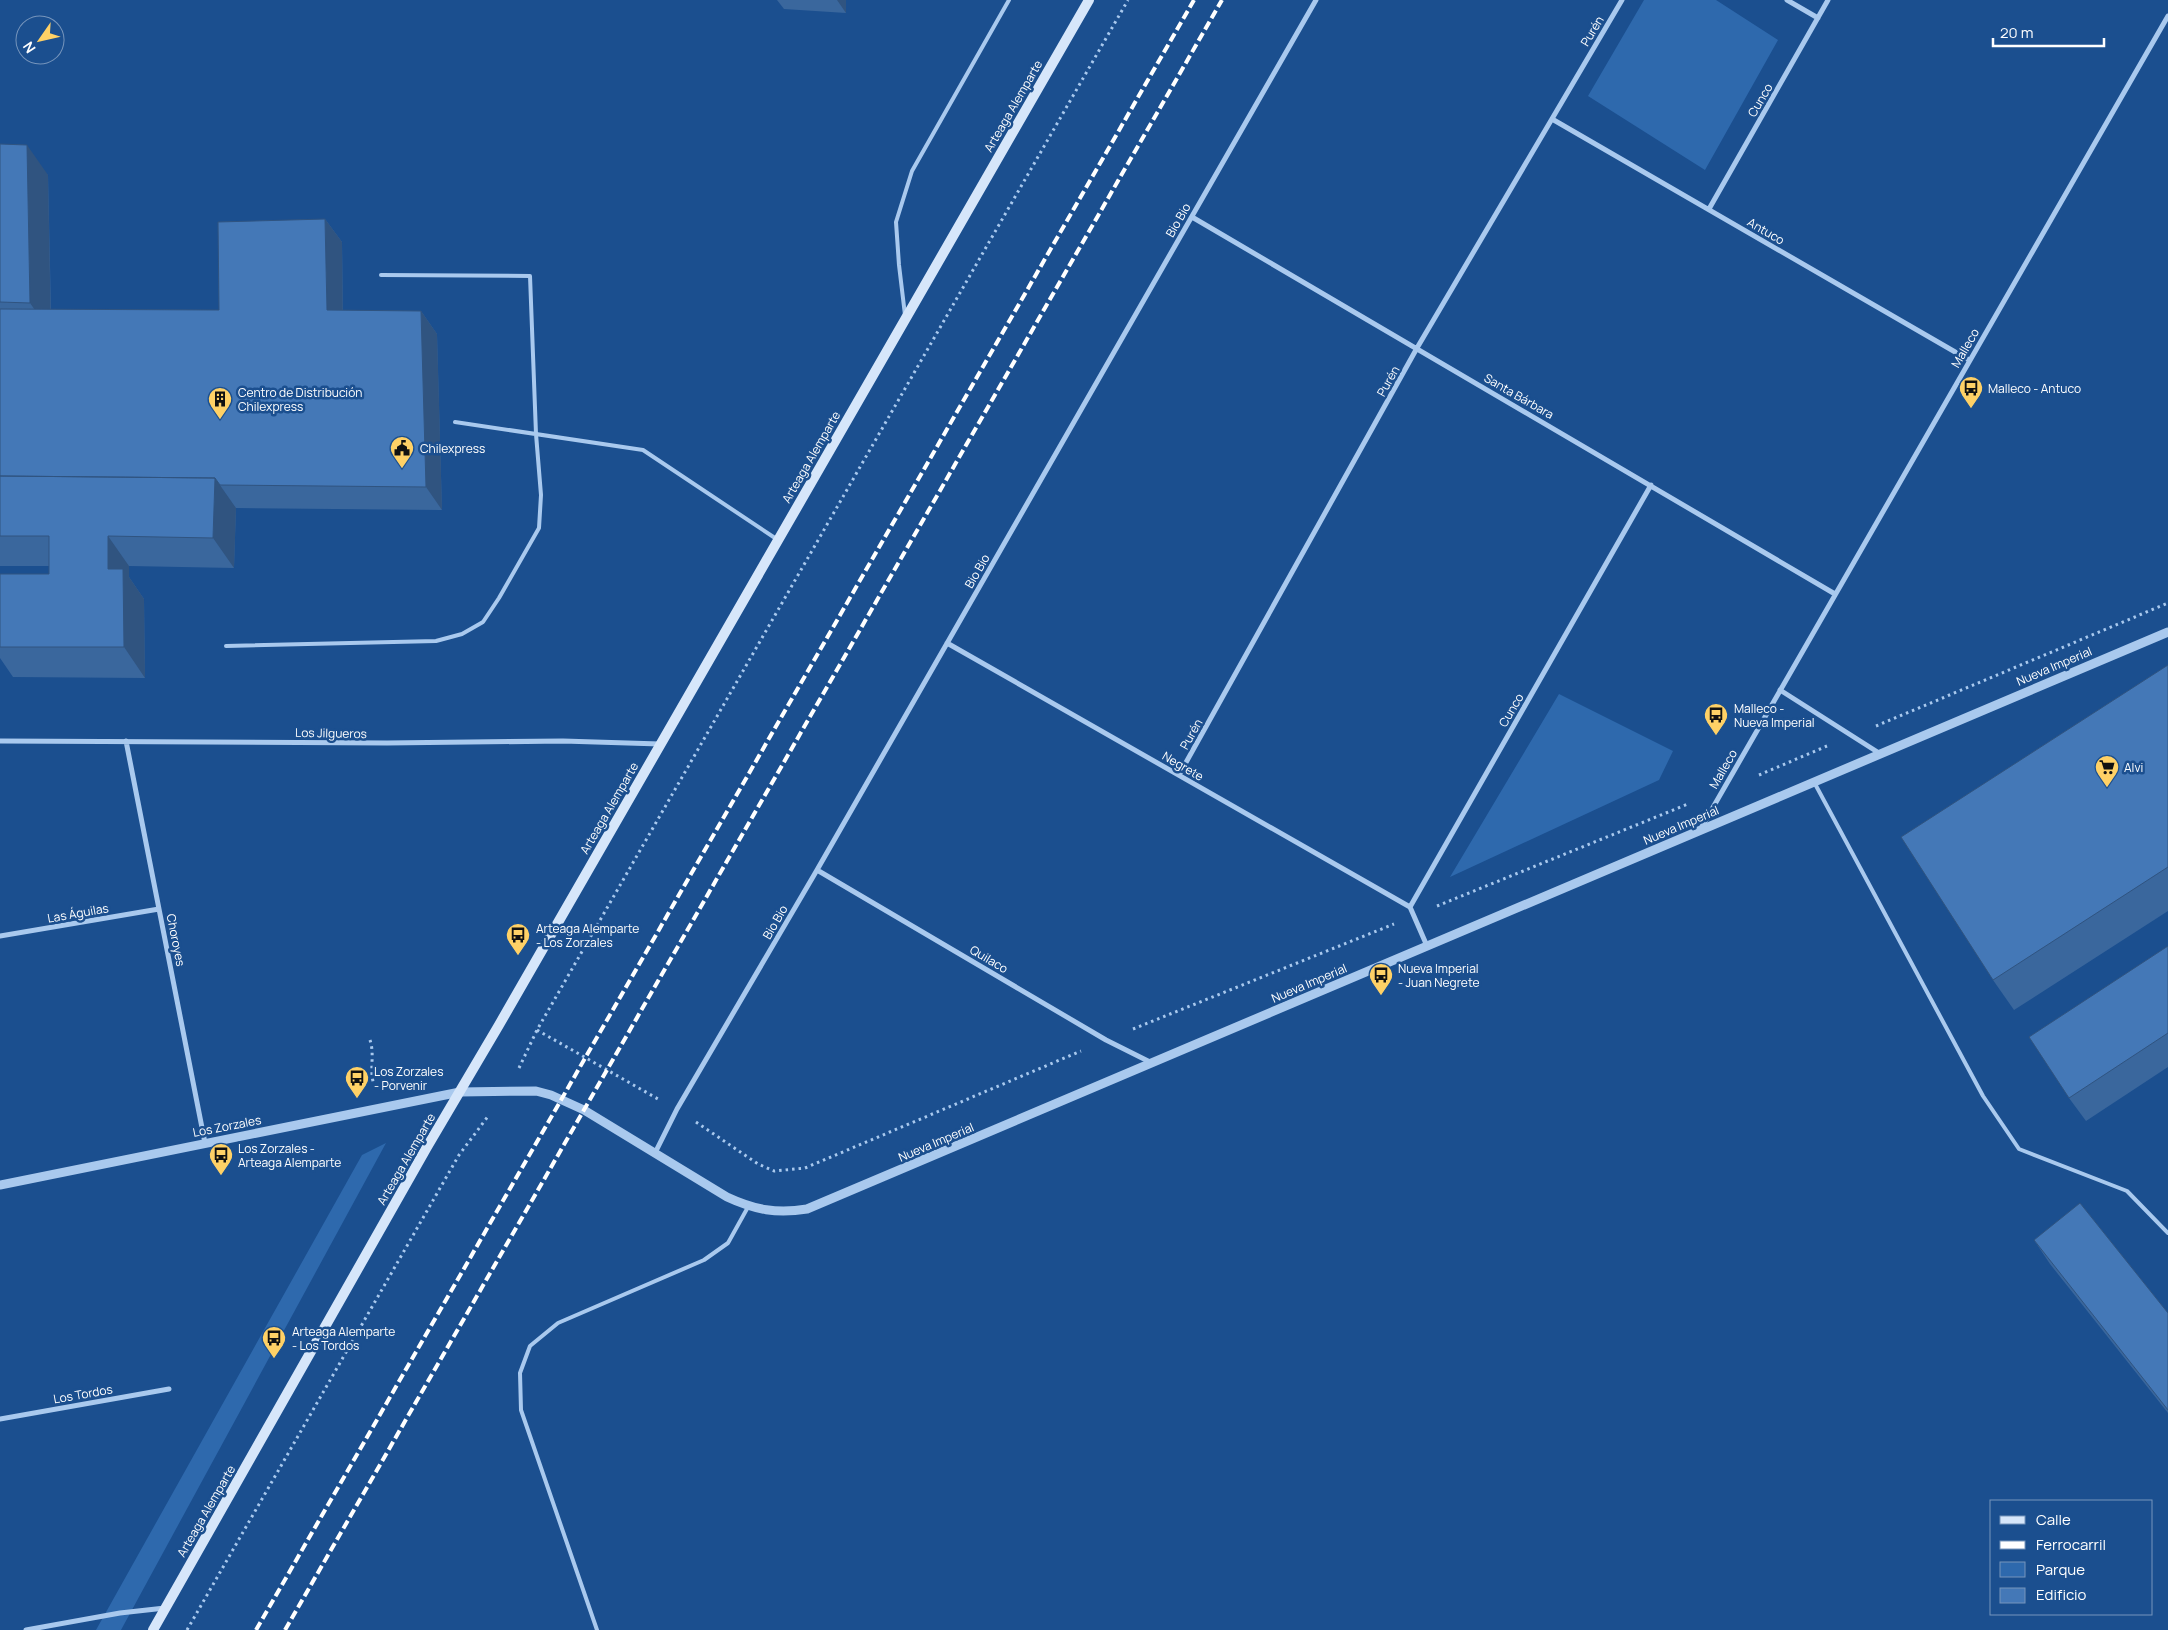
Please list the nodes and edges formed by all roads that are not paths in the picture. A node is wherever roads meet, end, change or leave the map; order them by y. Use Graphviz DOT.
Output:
graph roads {
  1 [pos="1009,0"];
  2 [pos="1089,0"];
  3 [pos="1316,0"];
  4 [pos="1622,0"];
  5 [pos="1787,0"];
  6 [pos="1828,0"];
  7 [pos="2168,16"];
  8 [pos="1818,18"];
  9 [pos="1552,119"];
  10 [pos="1709,210"];
  11 [pos="1192,217"];
  12 [pos="381,275"];
  13 [pos="906,319"];
  14 [pos="1417,348"];
  15 [pos="1969,360"];
  16 [pos="455,422"];
  17 [pos="536,434"];
  18 [pos="1651,486"];
  19 [pos="778,540"];
  20 [pos="1835,594"];
  21 [pos="2168,632"];
  22 [pos="947,643"];
  23 [pos="226,646"];
  24 [pos="1780,690"];
  25 [pos="0,741"];
  26 [pos="126,741"];
  27 [pos="661,744"];
  28 [pos="1879,754"];
  29 [pos="1179,775"];
  30 [pos="1814,782"];
  31 [pos="1699,831"];
  32 [pos="818,870"];
  33 [pos="1410,907"];
  34 [pos="159,909"];
  35 [pos="0,936"];
  36 [pos="1427,946"];
  37 [pos="1153,1064"];
  38 [pos="460,1092"];
  39 [pos="205,1143"];
  40 [pos="655,1153"];
  41 [pos="0,1185"];
  42 [pos="748,1207"];
  43 [pos="2168,1233"];
  44 [pos="169,1389"];
  45 [pos="0,1419"];
  46 [pos="166,1608"];
  47 [pos="26,1630"];
  48 [pos="153,1630"];
  49 [pos="597,1630"];
  1 -- 13 [label="lane"];
  2 -- 13 [label="main road, Arteaga Alemparte"];
  3 -- 11 [label="street, Bio Bio"];
  4 -- 9 [label="street, Purén"];
  5 -- 8 [label="street"];
  6 -- 8 [label="street, Cunco"];
  7 -- 15 [label="street, Malleco"];
  8 -- 10 [label="street, Cunco"];
  9 -- 10 [label="street, Antuco"];
  9 -- 14 [label="street, Purén"];
  10 -- 15 [label="street, Antuco"];
  11 -- 14 [label="street, Santa Bárbara"];
  11 -- 22 [label="street, Bio Bio"];
  12 -- 17 [label="lane"];
  13 -- 19 [label="main road, Arteaga Alemparte"];
  14 -- 18 [label="street, Santa Bárbara"];
  14 -- 29 [label="street, Purén"];
  15 -- 20 [label="street, Malleco"];
  16 -- 17 [label="lane"];
  17 -- 19 [label="lane"];
  17 -- 23 [label="lane"];
  18 -- 20 [label="street, Santa Bárbara"];
  18 -- 33 [label="street, Cunco"];
  19 -- 27 [label="main road, Arteaga Alemparte"];
  20 -- 24 [label="street, Malleco"];
  21 -- 28 [label="street, Nueva Imperial"];
  22 -- 29 [label="street, Negrete"];
  22 -- 32 [label="street, Bio Bio"];
  24 -- 28 [label="street"];
  24 -- 31 [label="street, Malleco"];
  25 -- 26 [label="street, Los Jilgueros"];
  26 -- 27 [label="street, Los Jilgueros"];
  26 -- 34 [label="street, Choroyes"];
  27 -- 38 [label="main road, Arteaga Alemparte"];
  28 -- 30 [label="street, Nueva Imperial"];
  29 -- 33 [label="street, Negrete"];
  30 -- 31 [label="street, Nueva Imperial"];
  30 -- 43 [label="lane"];
  31 -- 36 [label="street, Nueva Imperial"];
  32 -- 37 [label="street, Quilaco"];
  32 -- 40 [label="street, Bio Bio"];
  33 -- 36 [label="street"];
  34 -- 35 [label="street, Las Águilas"];
  34 -- 39 [label="street, Choroyes"];
  36 -- 37 [label="street, Nueva Imperial"];
  37 -- 42 [label="street, Nueva Imperial"];
  38 -- 39 [label="street, Los Zorzales"];
  38 -- 40 [label="street, Nueva Imperial"];
  38 -- 46 [label="main road, Arteaga Alemparte"];
  39 -- 41 [label="street, Los Zorzales"];
  40 -- 42 [label="street, Nueva Imperial"];
  42 -- 49 [label="lane"];
  44 -- 45 [label="street, Los Tordos"];
  46 -- 47 [label="street"];
  46 -- 48 [label="main road, Arteaga Alemparte"];
}
